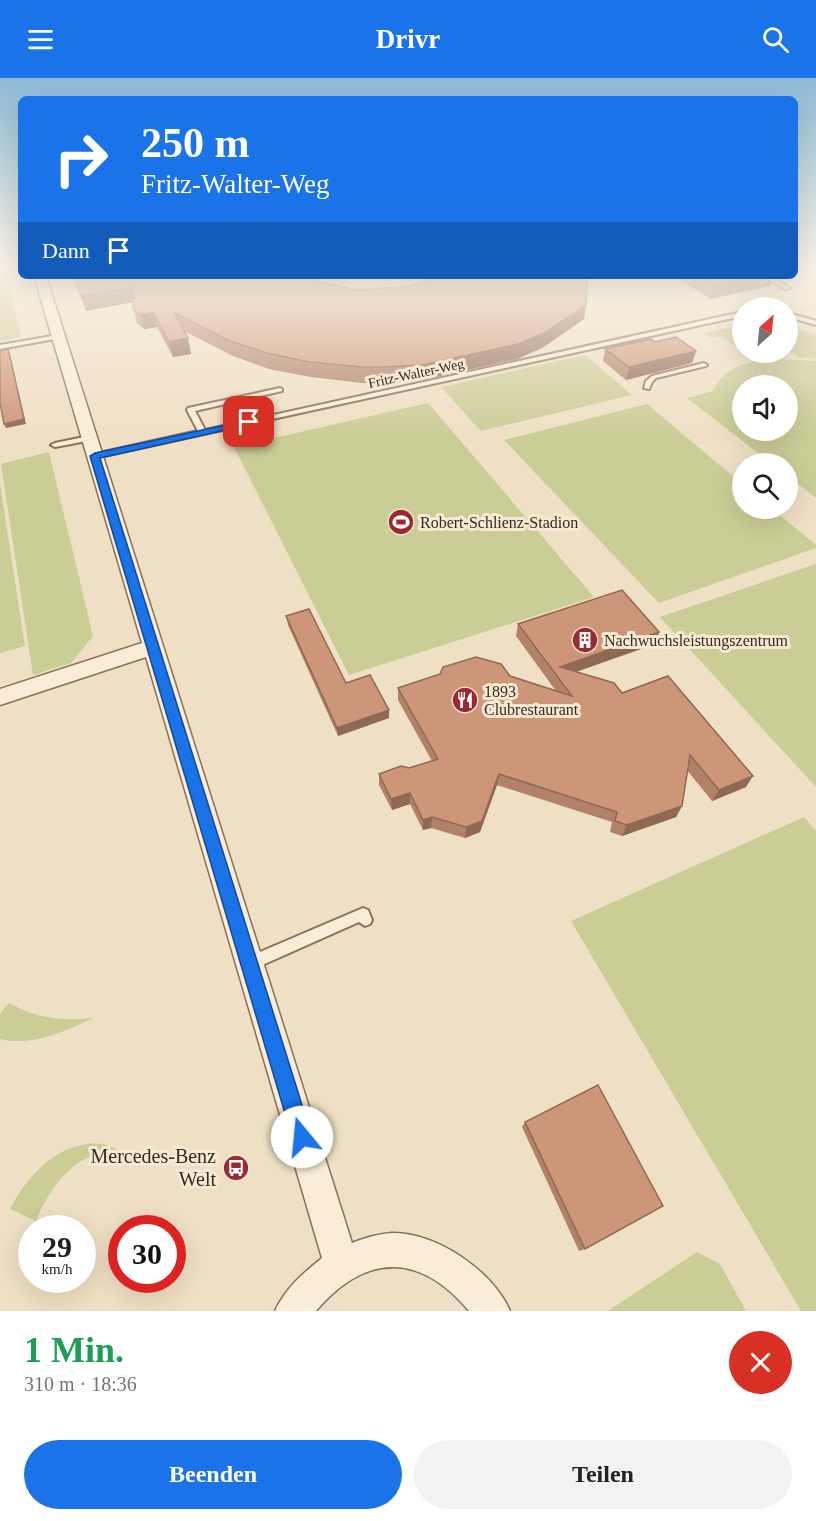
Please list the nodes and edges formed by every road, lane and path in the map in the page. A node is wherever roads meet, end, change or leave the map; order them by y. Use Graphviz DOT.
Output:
graph roads {
  1 [pos="54,323"];
  2 [pos="703,323"];
  3 [pos="660,332"];
  4 [pos="58,337"];
  5 [pos="669,338"];
  6 [pos="0,347"];
  7 [pos="695,358"];
  8 [pos="647,388"];
  9 [pos="280,390"];
  10 [pos="202,433"];
  11 [pos="55,445"];
  12 [pos="92,447"];
  13 [pos="153,647"];
  14 [pos="0,698"];
  15 [pos="365,920"];
  16 [pos="249,964"];
  17 [pos="341,1264"];
  18 [pos="293,1311"];
  19 [pos="492,1311"];
  1 -- 4 [label="street"];
  2 -- 3 [label="lane, Fritz-Walter-Weg"];
  3 -- 5 [label="lane"];
  3 -- 10 [label="lane, Fritz-Walter-Weg"];
  4 -- 6 [label="lane"];
  4 -- 12 [label="street"];
  7 -- 8 [label="lane"];
  9 -- 10 [label="lane"];
  10 -- 12 [label="lane, Fritz-Walter-Weg"];
  11 -- 12 [label="lane, Fritz-Walter-Weg"];
  12 -- 13 [label="street"];
  13 -- 14 [label="street"];
  13 -- 16 [label="street"];
  15 -- 16 [label="lane"];
  16 -- 17 [label="street"];
  17 -- 18 [label="street"];
  17 -- 19 [label="street"];
}
